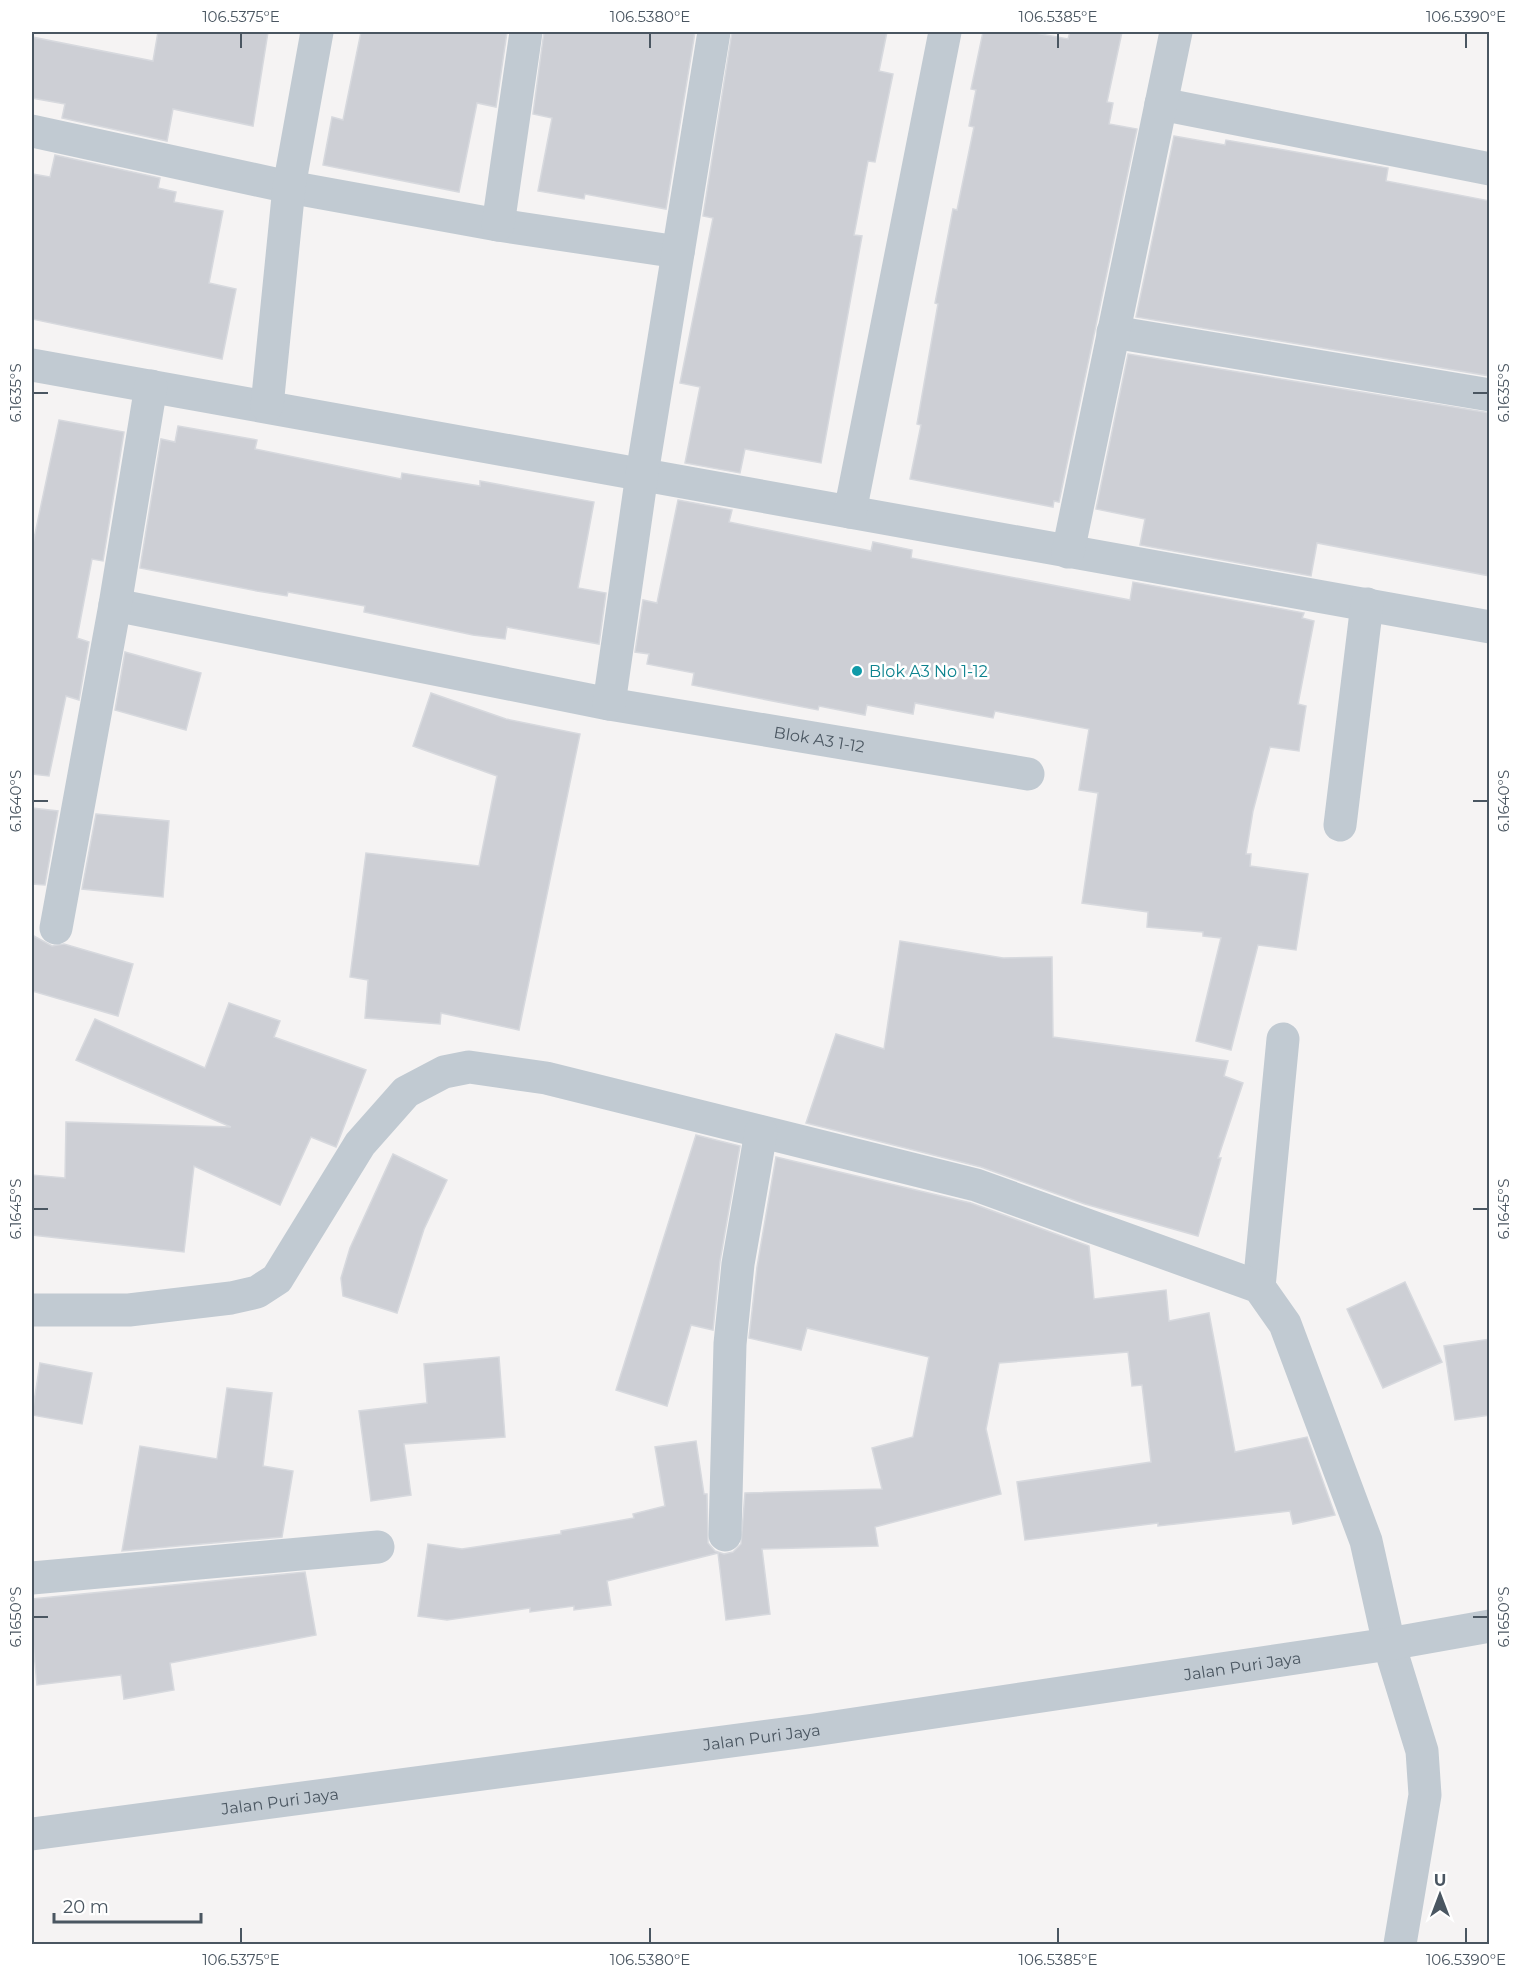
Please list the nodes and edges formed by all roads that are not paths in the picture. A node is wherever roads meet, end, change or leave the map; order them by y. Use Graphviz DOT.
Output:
graph roads {
  1 [pos="317,32"];
  2 [pos="526,32"];
  3 [pos="714,32"];
  4 [pos="945,32"];
  5 [pos="1176,32"];
  6 [pos="1161,104"];
  7 [pos="32,131"];
  8 [pos="1490,169"];
  9 [pos="289,187"];
  10 [pos="498,225"];
  11 [pos="678,252"];
  12 [pos="1113,332"];
  13 [pos="32,365"];
  14 [pos="151,386"];
  15 [pos="1490,395"];
  16 [pos="267,406"];
  17 [pos="642,474"];
  18 [pos="850,512"];
  19 [pos="1068,552"];
  20 [pos="1367,604"];
  21 [pos="116,605"];
  22 [pos="1490,627"];
  23 [pos="609,704"];
  24 [pos="1028,774"];
  25 [pos="1340,825"];
  26 [pos="56,928"];
  27 [pos="1283,1039"];
  28 [pos="761,1132"];
  29 [pos="1260,1287"];
  30 [pos="32,1310"];
  31 [pos="725,1535"];
  32 [pos="378,1547"];
  33 [pos="32,1578"];
  34 [pos="1490,1626"];
  35 [pos="1389,1644"];
  36 [pos="32,1833"];
  37 [pos="1401,1944"];
  1 -- 9 [label="street"];
  2 -- 10 [label="street"];
  3 -- 11 [label="street"];
  4 -- 18 [label="street"];
  5 -- 6 [label="street"];
  6 -- 8 [label="street"];
  6 -- 12 [label="street"];
  7 -- 9 [label="street"];
  9 -- 10 [label="street"];
  9 -- 16 [label="street"];
  10 -- 11 [label="street"];
  11 -- 17 [label="street"];
  12 -- 15 [label="street"];
  12 -- 19 [label="street"];
  13 -- 14 [label="street"];
  14 -- 16 [label="street"];
  14 -- 21 [label="street"];
  16 -- 17 [label="street"];
  17 -- 18 [label="street"];
  17 -- 23 [label="street"];
  18 -- 19 [label="street"];
  19 -- 20 [label="street"];
  20 -- 22 [label="street"];
  20 -- 25 [label="street"];
  21 -- 23 [label="street, Blok A3 1-12"];
  21 -- 26 [label="street"];
  23 -- 24 [label="street, Blok A3 1-12"];
  27 -- 29 [label="street"];
  28 -- 29 [label="street"];
  28 -- 30 [label="street"];
  28 -- 31 [label="street"];
  29 -- 35 [label="street"];
  32 -- 33 [label="street"];
  34 -- 35 [label="street, Jalan Puri Jaya"];
  35 -- 36 [label="street, Jalan Puri Jaya"];
  35 -- 37 [label="street"];
}
